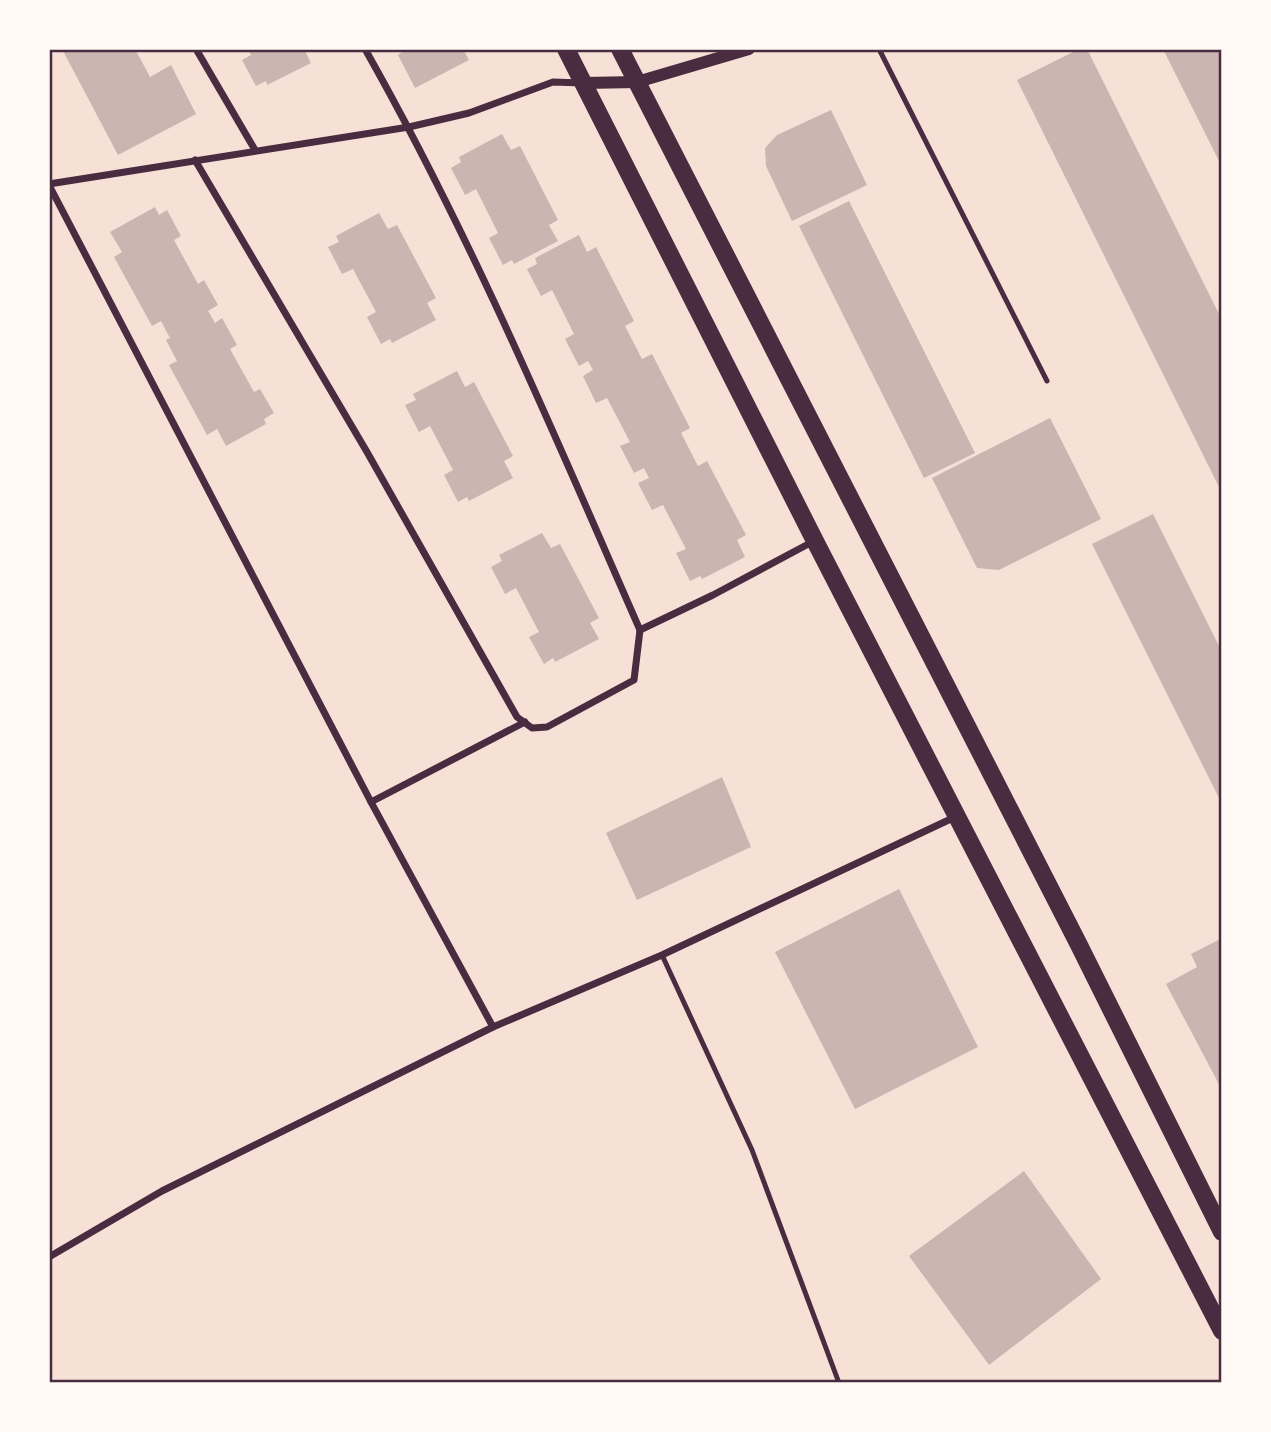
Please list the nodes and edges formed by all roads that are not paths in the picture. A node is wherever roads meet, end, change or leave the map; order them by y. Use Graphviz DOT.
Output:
graph roads {
  1 [pos="196,49"];
  2 [pos="365,49"];
  3 [pos="566,49"];
  4 [pos="620,49"];
  5 [pos="749,49"];
  6 [pos="879,49"];
  7 [pos="637,82"];
  8 [pos="584,83"];
  9 [pos="410,127"];
  10 [pos="255,150"];
  11 [pos="195,160"];
  12 [pos="49,185"];
  13 [pos="1047,381"];
  14 [pos="815,541"];
  15 [pos="640,631"];
  16 [pos="525,722"];
  17 [pos="371,802"];
  18 [pos="958,815"];
  19 [pos="662,955"];
  20 [pos="494,1027"];
  21 [pos="1222,1232"];
  22 [pos="49,1256"];
  23 [pos="1222,1331"];
  24 [pos="839,1383"];
  1 -- 10 [label="street"];
  2 -- 9 [label="street"];
  3 -- 8 [label="main road"];
  4 -- 7 [label="main road"];
  5 -- 7 [label="street"];
  6 -- 13 [label="lane"];
  7 -- 8 [label="street"];
  7 -- 21 [label="main road"];
  8 -- 9 [label="street"];
  8 -- 14 [label="main road"];
  9 -- 10 [label="street"];
  9 -- 15 [label="street"];
  10 -- 11 [label="street"];
  11 -- 12 [label="street"];
  11 -- 16 [label="street"];
  12 -- 17 [label="street"];
  14 -- 15 [label="street"];
  14 -- 18 [label="main road"];
  15 -- 16 [label="street"];
  16 -- 17 [label="street"];
  17 -- 20 [label="street"];
  18 -- 19 [label="street"];
  18 -- 23 [label="main road"];
  19 -- 20 [label="street"];
  19 -- 24 [label="lane"];
  20 -- 22 [label="street"];
}
